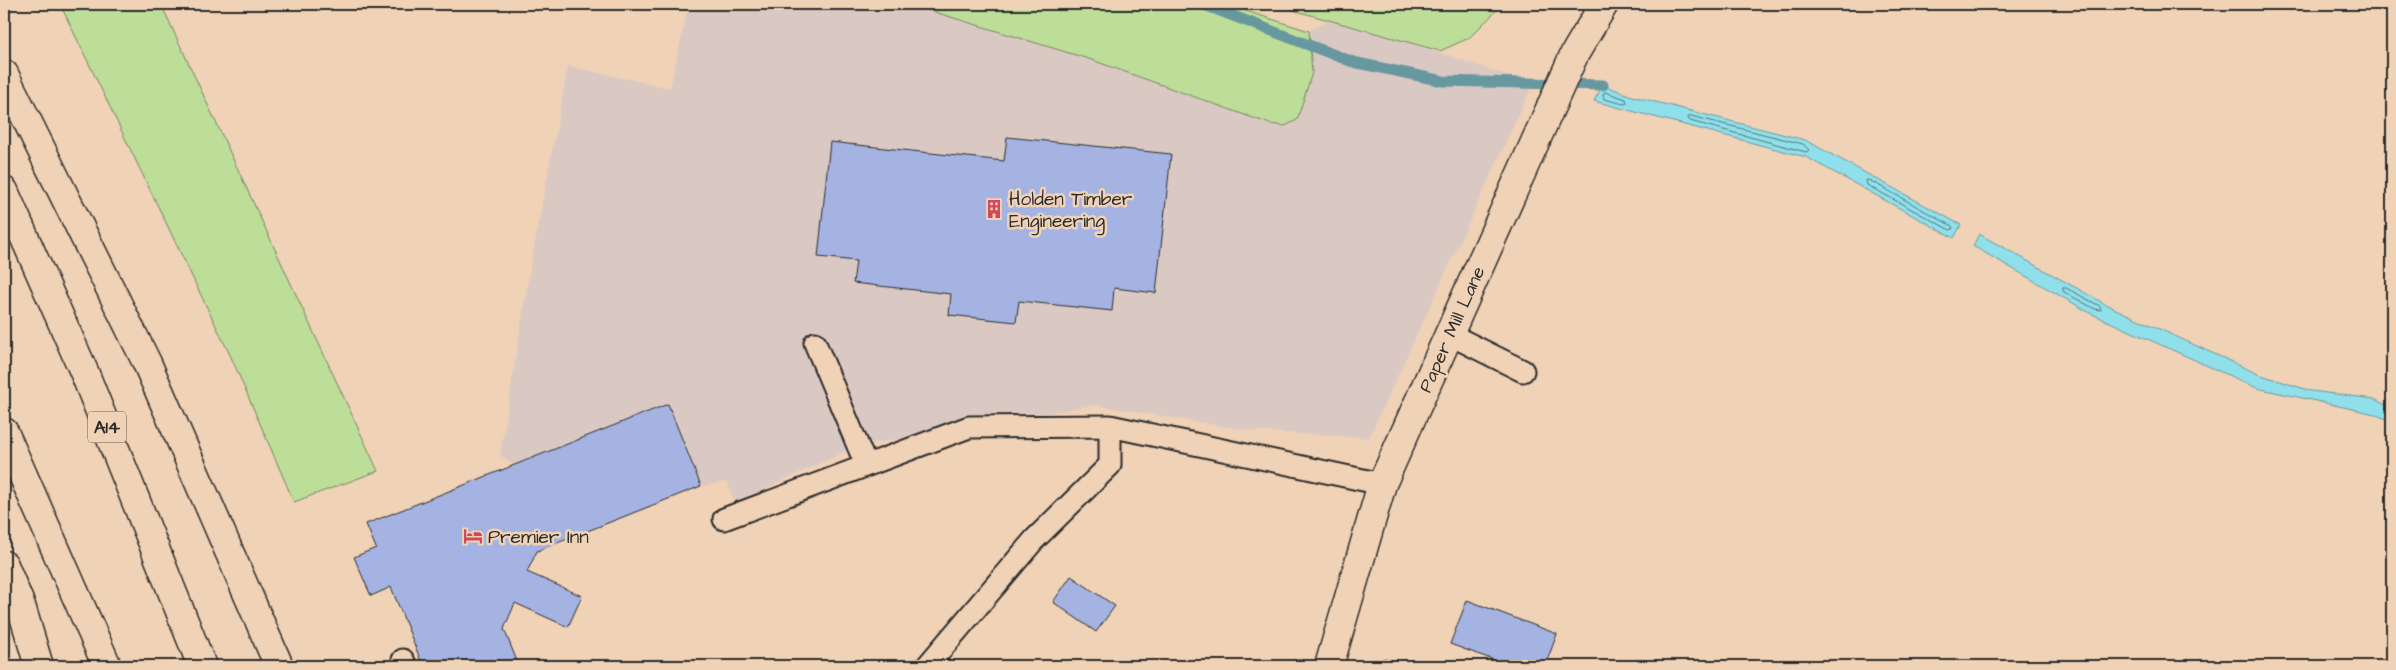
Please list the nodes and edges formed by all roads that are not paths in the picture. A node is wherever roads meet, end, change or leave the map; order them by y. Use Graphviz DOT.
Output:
graph roads {
  1 [pos="1604,4"];
  2 [pos="4,74"];
  3 [pos="4,192"];
  4 [pos="1449,334"];
  5 [pos="815,343"];
  6 [pos="1523,371"];
  7 [pos="1110,426"];
  8 [pos="4,432"];
  9 [pos="866,465"];
  10 [pos="1382,484"];
  11 [pos="724,518"];
  12 [pos="4,565"];
  13 [pos="38,666"];
  14 [pos="107,666"];
  15 [pos="202,666"];
  16 [pos="279,666"];
  17 [pos="927,666"];
  18 [pos="1329,666"];
  1 -- 4 [label="main road, Paper Mill Lane"];
  2 -- 16 [label="main road"];
  3 -- 15 [label="main road, A14"];
  4 -- 6 [label="lane"];
  4 -- 10 [label="main road, Paper Mill Lane"];
  5 -- 9 [label="lane"];
  7 -- 9 [label="lane"];
  7 -- 10 [label="lane"];
  7 -- 17 [label="lane"];
  8 -- 14 [label="main road"];
  9 -- 11 [label="lane"];
  10 -- 18 [label="main road, Paper Mill Lane"];
  12 -- 13 [label="main road"];
}
